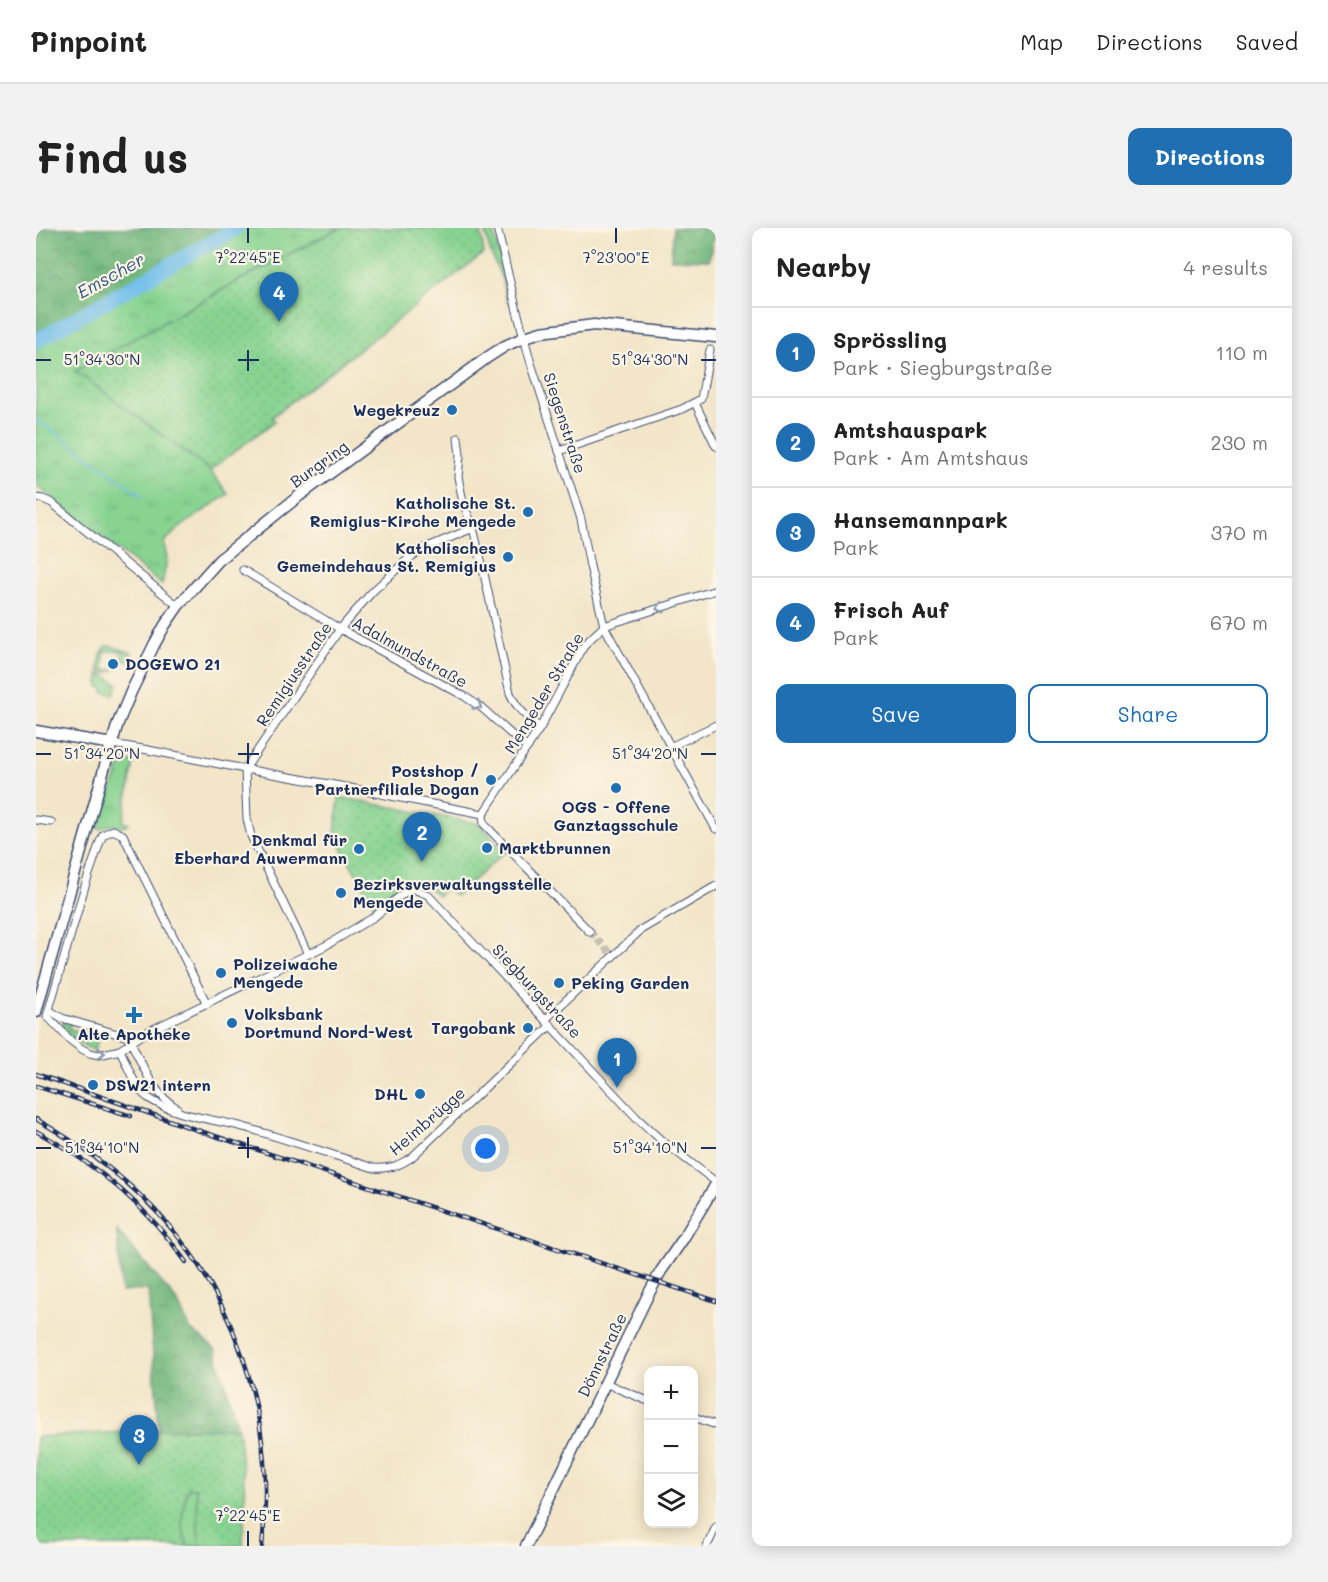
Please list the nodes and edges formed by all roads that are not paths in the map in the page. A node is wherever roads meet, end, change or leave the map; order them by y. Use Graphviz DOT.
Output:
graph roads {
  1 [pos="497,228"];
  2 [pos="525,337"];
  3 [pos="716,337"];
  4 [pos="710,350"];
  5 [pos="698,401"];
  6 [pos="458,438"];
  7 [pos="716,446"];
  8 [pos="559,451"];
  9 [pos="36,498"];
  10 [pos="473,528"];
  11 [pos="243,570"];
  12 [pos="716,590"];
  13 [pos="178,606"];
  14 [pos="604,626"];
  15 [pos="340,628"];
  16 [pos="716,725"];
  17 [pos="540,728"];
  18 [pos="36,730"];
  19 [pos="112,744"];
  20 [pos="528,747"];
  21 [pos="670,747"];
  22 [pos="244,769"];
  23 [pos="483,814"];
  24 [pos="36,820"];
  25 [pos="51,822"];
  26 [pos="716,829"];
  27 [pos="716,886"];
  28 [pos="590,932"];
  29 [pos="308,954"];
  30 [pos="207,1004"];
  31 [pos="49,1010"];
  32 [pos="36,1012"];
  33 [pos="62,1018"];
  34 [pos="546,1019"];
  35 [pos="551,1025"];
  36 [pos="57,1026"];
  37 [pos="130,1040"];
  38 [pos="120,1050"];
  39 [pos="193,1116"];
  40 [pos="716,1183"];
  41 [pos="605,1383"];
  42 [pos="644,1399"];
  43 [pos="698,1419"];
  44 [pos="716,1425"];
  45 [pos="716,1527"];
  46 [pos="526,1546"];
  47 [pos="707,1546"];
  1 -- 2 [label="street, Siegenstraße"];
  2 -- 3 [label="main road, Burgring"];
  2 -- 8 [label="street, Siegenstraße"];
  2 -- 13 [label="main road, Burgring"];
  4 -- 5 [label="street"];
  5 -- 7 [label="street"];
  5 -- 8 [label="street"];
  6 -- 10 [label="street"];
  8 -- 14 [label="street, Siegenstraße"];
  9 -- 13 [label="street"];
  10 -- 15 [label="street, Remigiusstraße"];
  10 -- 17 [label="street"];
  11 -- 15 [label="street, Adalmundstraße"];
  12 -- 14 [label="street, Mengeder Straße, one-way"];
  13 -- 19 [label="main road, Burgring"];
  14 -- 17 [label="street, Mengeder Straße"];
  14 -- 21 [label="street, Siegenstraße"];
  15 -- 20 [label="street, Adalmundstraße, one-way"];
  15 -- 22 [label="street, Remigiusstraße"];
  16 -- 21 [label="street"];
  17 -- 20 [label="street, Mengeder Straße"];
  18 -- 19 [label="main road"];
  19 -- 22 [label="street"];
  19 -- 32 [label="main road, Burgring"];
  20 -- 23 [label="street, Mengeder Straße"];
  21 -- 26 [label="street, Siegenstraße"];
  22 -- 23 [label="street"];
  22 -- 29 [label="street"];
  23 -- 28 [label="street"];
  24 -- 25 [label="street"];
  27 -- 34 [label="street"];
  29 -- 30 [label="street"];
  29 -- 34 [label="street, Siegburgstraße"];
  30 -- 31 [label="street"];
  30 -- 37 [label="street"];
  31 -- 33 [label="street"];
  31 -- 36 [label="street"];
  33 -- 36 [label="street"];
  33 -- 37 [label="street"];
  34 -- 35 [label="street, Siegburgstraße"];
  35 -- 39 [label="street, Heimbrügge"];
  35 -- 40 [label="street, Siegburgstraße"];
  36 -- 38 [label="street, one-way"];
  37 -- 38 [label="street"];
  37 -- 39 [label="street, Heimbrügge"];
  38 -- 39 [label="street, Heimbrügge"];
  40 -- 41 [label="main road, Dönnstraße"];
  41 -- 42 [label="street"];
  41 -- 46 [label="main road, Dönnstraße"];
  43 -- 44 [label="street"];
  45 -- 47 [label="street"];
}
